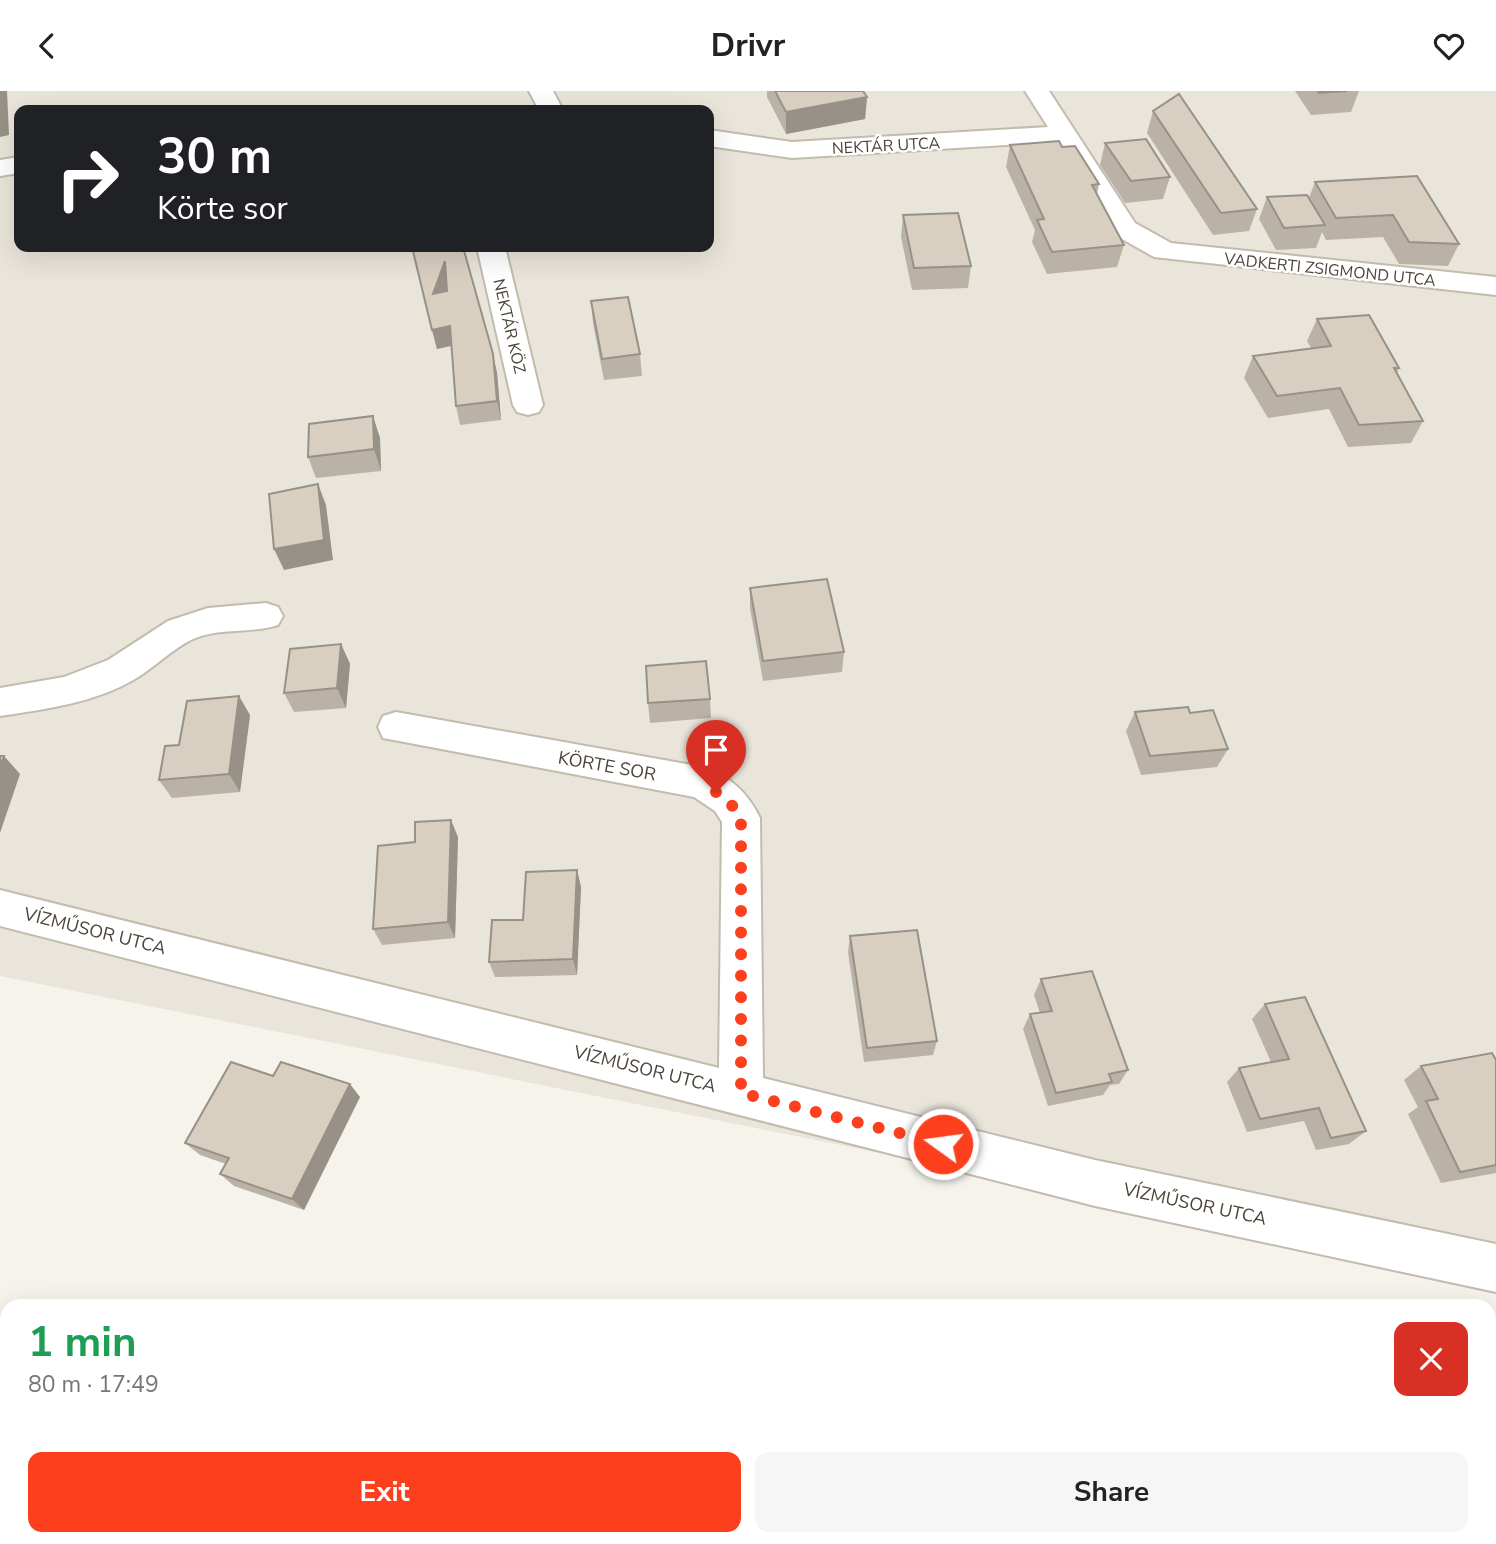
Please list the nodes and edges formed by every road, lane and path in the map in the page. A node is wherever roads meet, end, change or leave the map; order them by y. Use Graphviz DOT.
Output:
graph roads {
  1 [pos="1037,91"];
  2 [pos="1063,134"];
  3 [pos="714,139"];
  4 [pos="492,252"];
  5 [pos="1496,286"];
  6 [pos="528,405"];
  7 [pos="265,615"];
  8 [pos="0,702"];
  9 [pos="396,727"];
  10 [pos="0,908"];
  11 [pos="741,1093"];
  12 [pos="1496,1268"];
  1 -- 2 [label="street"];
  2 -- 3 [label="street, NEKTÁR UTCA"];
  2 -- 5 [label="street, VADKERTI ZSIGMOND UTCA"];
  4 -- 6 [label="street, NEKTÁR KÖZ"];
  7 -- 8 [label="street"];
  9 -- 11 [label="street, KÖRTE SOR"];
  10 -- 11 [label="street, VÍZMŰSOR UTCA"];
  11 -- 12 [label="street, VÍZMŰSOR UTCA"];
}
